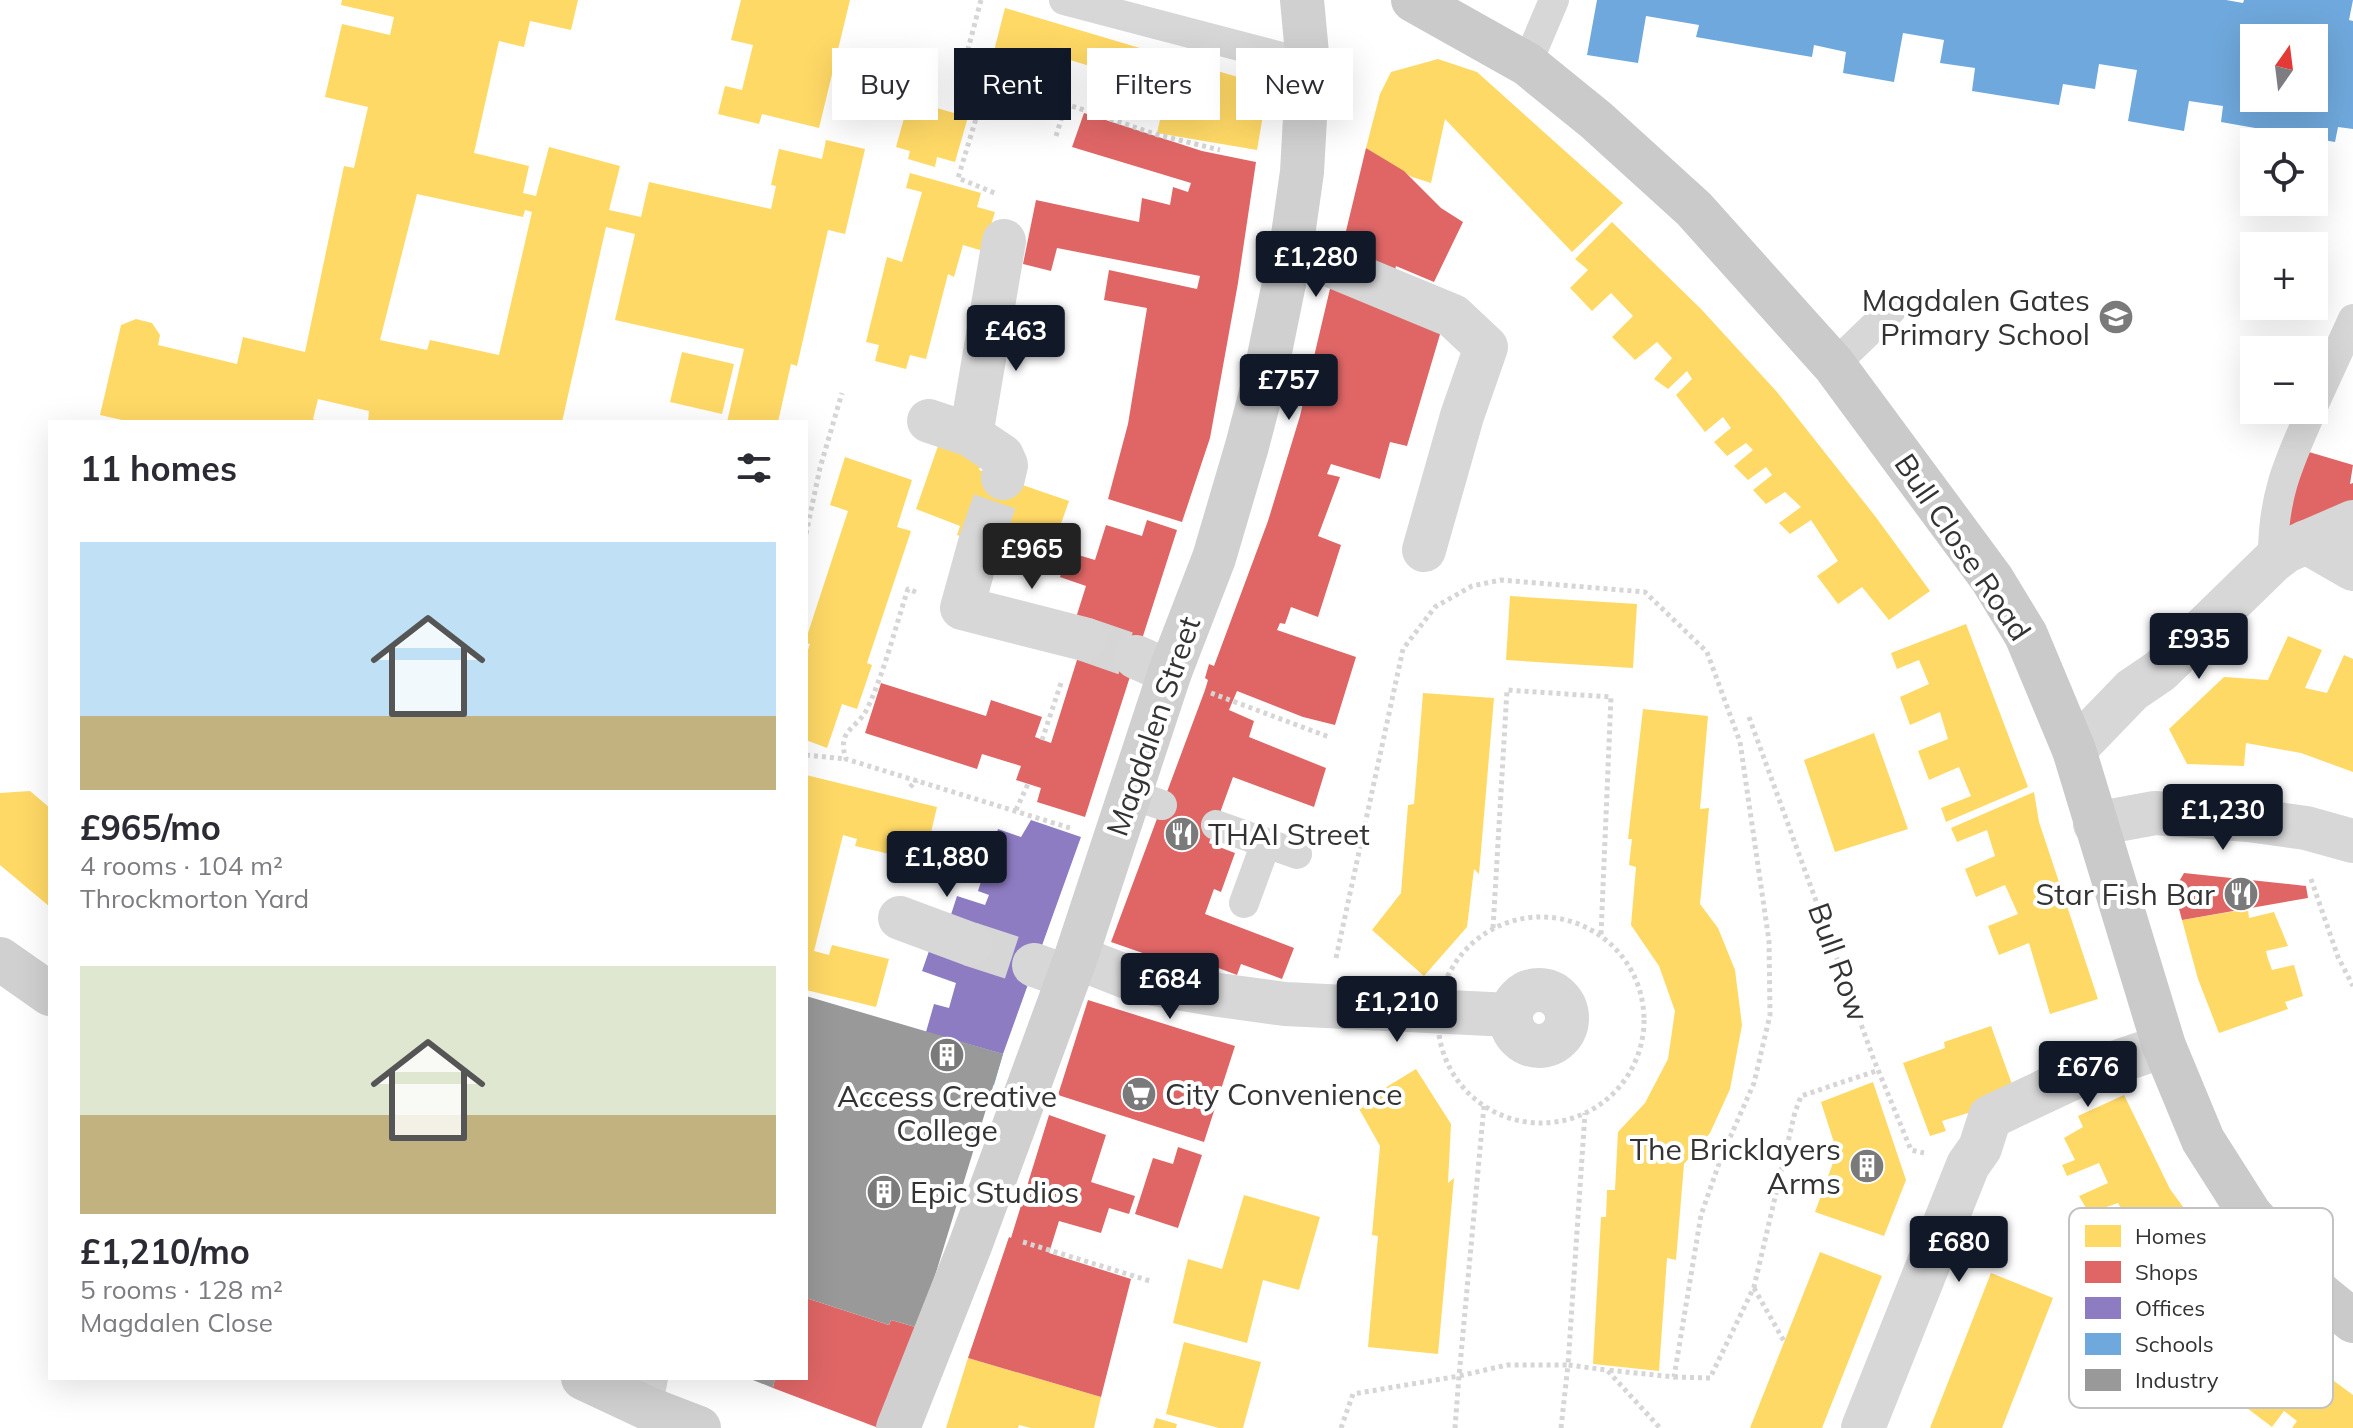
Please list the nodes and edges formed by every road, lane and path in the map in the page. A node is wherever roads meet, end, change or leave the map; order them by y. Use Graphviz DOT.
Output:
graph roads {
  1 [pos="981,0"];
  2 [pos="1064,0"];
  3 [pos="1302,0"];
  4 [pos="1413,0"];
  5 [pos="1554,0"];
  6 [pos="1247,48"];
  7 [pos="1306,48"];
  8 [pos="1527,64"];
  9 [pos="1305,120"];
  10 [pos="1056,136"];
  11 [pos="1220,150"];
  12 [pos="1004,241"];
  13 [pos="1291,249"];
  14 [pos="1892,309"];
  15 [pos="2353,319"];
  16 [pos="1834,365"];
  17 [pos="2328,373"];
  18 [pos="842,393"];
  19 [pos="929,421"];
  20 [pos="2306,424"];
  21 [pos="971,435"];
  22 [pos="1003,478"];
  23 [pos="2353,522"];
  24 [pos="808,525"];
  25 [pos="980,543"];
  26 [pos="1424,550"];
  27 [pos="2290,551"];
  28 [pos="2353,569"];
  29 [pos="946,603"];
  30 [pos="1081,638"];
  31 [pos="1158,670"];
  32 [pos="1749,717"];
  33 [pos="1329,737"];
  34 [pos="1042,740"];
  35 [pos="2074,750"];
  36 [pos="808,755"];
  37 [pos="846,759"];
  38 [pos="917,780"];
  39 [pos="1028,784"];
  40 [pos="910,787"];
  41 [pos="1016,810"];
  42 [pos="2095,824"];
  43 [pos="1216,825"];
  44 [pos="2306,828"];
  45 [pos="2353,841"];
  46 [pos="1113,842"];
  47 [pos="1266,843"];
  48 [pos="1297,854"];
  49 [pos="1244,903"];
  50 [pos="900,918"];
  51 [pos="1493,928"];
  52 [pos="1601,935"];
  53 [pos="970,944"];
  54 [pos="0,959"];
  55 [pos="1059,966"];
  56 [pos="2353,986"];
  57 [pos="48,993"];
  58 [pos="1326,1006"];
  59 [pos="1510,1015"];
  60 [pos="2164,1046"];
  61 [pos="1879,1070"];
  62 [pos="1484,1106"];
  63 [pos="1585,1113"];
  64 [pos="1968,1165"];
  65 [pos="2246,1208"];
  66 [pos="977,1227"];
  67 [pos="1150,1281"];
  68 [pos="1754,1287"];
  69 [pos="2333,1305"];
  70 [pos="2353,1321"];
  71 [pos="1785,1343"];
  72 [pos="1568,1365"];
  73 [pos="1607,1370"];
  74 [pos="1459,1376"];
  75 [pos="1674,1377"];
  76 [pos="592,1380"];
  77 [pos="650,1393"];
  78 [pos="699,1428"];
  79 [pos="898,1428"];
  80 [pos="1341,1428"];
  81 [pos="1455,1428"];
  82 [pos="1561,1428"];
  83 [pos="1660,1428"];
  84 [pos="1863,1428"];
  1 -- 12 [label="path"];
  2 -- 6 [label="lane"];
  3 -- 7 [label="street, Magdalen Street"];
  4 -- 8 [label="main road, Bull Close Road"];
  5 -- 8 [label="lane"];
  8 -- 16 [label="main road, Bull Close Road"];
  9 -- 13 [label="street, Magdalen Street"];
  10 -- 11 [label="path"];
  12 -- 21 [label="street"];
  13 -- 26 [label="street"];
  13 -- 31 [label="street, Magdalen Street"];
  14 -- 16 [label="lane"];
  15 -- 17 [label="lane"];
  16 -- 35 [label="main road, Bull Close Road"];
  18 -- 24 [label="path"];
  19 -- 21 [label="street"];
  20 -- 27 [label="lane"];
  21 -- 22 [label="street"];
  23 -- 27 [label="street"];
  25 -- 29 [label="street"];
  27 -- 28 [label="street"];
  27 -- 35 [label="street"];
  29 -- 30 [label="street"];
  29 -- 37 [label="path"];
  30 -- 34 [label="path"];
  31 -- 33 [label="path"];
  31 -- 46 [label="street, Magdalen Street"];
  32 -- 61 [label="path, Bull Row"];
  35 -- 42 [label="main road, Bull Close Road"];
  36 -- 37 [label="path"];
  37 -- 38 [label="path"];
  38 -- 40 [label="path"];
  38 -- 41 [label="path"];
  39 -- 41 [label="path"];
  41 -- 46 [label="path"];
  42 -- 44 [label="street"];
  42 -- 60 [label="main road, Bull Close Road"];
  43 -- 47 [label="lane"];
  44 -- 45 [label="street"];
  44 -- 56 [label="path"];
  46 -- 55 [label="street, Magdalen Street"];
  47 -- 48 [label="lane"];
  47 -- 49 [label="lane"];
  50 -- 53 [label="street"];
  51 -- 52 [label="path"];
  54 -- 57 [label="street"];
  55 -- 58 [label="street"];
  55 -- 66 [label="street, Magdalen Street"];
  58 -- 59 [label="street"];
  58 -- 75 [label="path"];
  60 -- 64 [label="street"];
  60 -- 65 [label="main road, Bull Close Road"];
  61 -- 64 [label="path, Bull Row"];
  61 -- 68 [label="path"];
  62 -- 74 [label="path"];
  63 -- 72 [label="path"];
  64 -- 84 [label="street"];
  66 -- 67 [label="path"];
  66 -- 79 [label="street, Magdalen Street"];
  68 -- 71 [label="path"];
  68 -- 75 [label="path"];
  69 -- 70 [label="main road, Bull Close Road"];
  72 -- 73 [label="path"];
  72 -- 74 [label="path"];
  72 -- 82 [label="path"];
  73 -- 75 [label="path"];
  73 -- 83 [label="path"];
  74 -- 80 [label="path"];
  74 -- 81 [label="path"];
  76 -- 77 [label="street"];
  77 -- 78 [label="street"];
}
